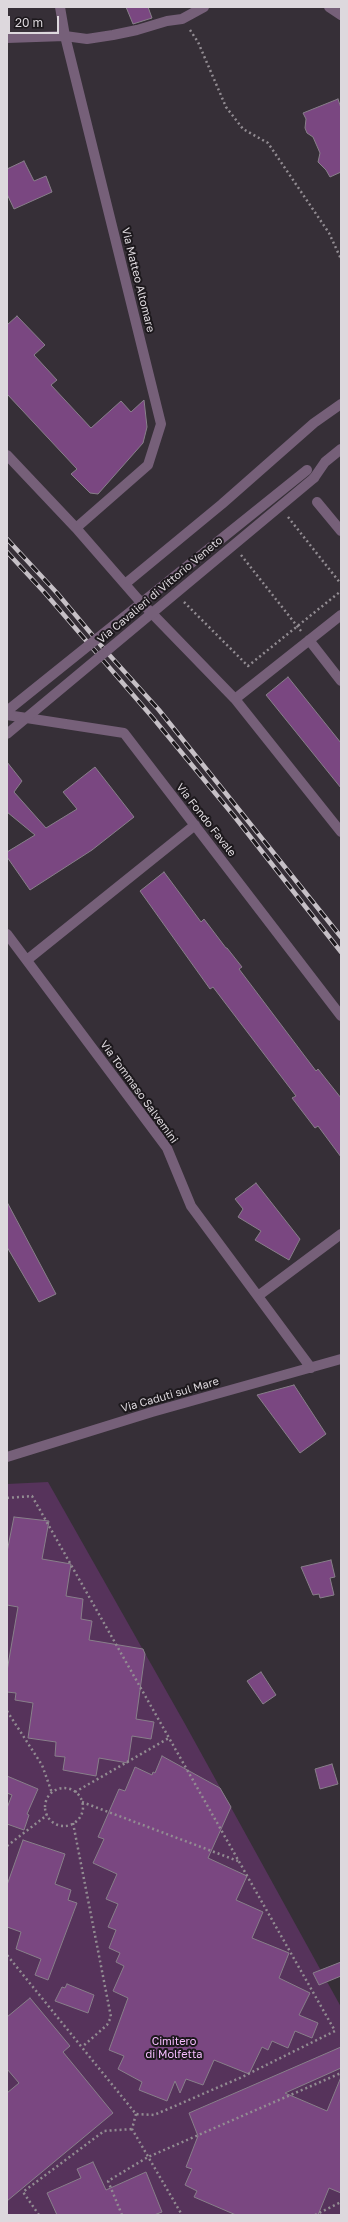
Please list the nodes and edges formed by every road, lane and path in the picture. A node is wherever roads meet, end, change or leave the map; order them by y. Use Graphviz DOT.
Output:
graph roads {
  1 [pos="60,7"];
  2 [pos="204,7"];
  3 [pos="329,7"];
  4 [pos="341,15"];
  5 [pos="182,20"];
  6 [pos="65,36"];
  7 [pos="7,38"];
  8 [pos="341,259"];
  9 [pos="341,404"];
  10 [pos="341,449"];
  11 [pos="7,455"];
  12 [pos="325,462"];
  13 [pos="317,502"];
  14 [pos="288,517"];
  15 [pos="76,528"];
  16 [pos="341,531"];
  17 [pos="241,554"];
  18 [pos="125,584"];
  19 [pos="341,584"];
  20 [pos="341,591"];
  21 [pos="182,601"];
  22 [pos="341,615"];
  23 [pos="298,626"];
  24 [pos="309,640"];
  25 [pos="341,681"];
  26 [pos="235,699"];
  27 [pos="7,711"];
  28 [pos="7,715"];
  29 [pos="7,734"];
  30 [pos="195,825"];
  31 [pos="341,832"];
  32 [pos="7,934"];
  33 [pos="26,960"];
  34 [pos="341,1016"];
  35 [pos="341,1234"];
  36 [pos="258,1296"];
  37 [pos="341,1359"];
  38 [pos="311,1368"];
  39 [pos="7,1457"];
  40 [pos="7,1498"];
  41 [pos="7,1711"];
  42 [pos="169,1738"];
  43 [pos="75,1792"];
  44 [pos="52,1793"];
  45 [pos="82,1802"];
  46 [pos="48,1815"];
  47 [pos="73,1823"];
  48 [pos="7,1846"];
  49 [pos="238,1861"];
  50 [pos="7,1955"];
  51 [pos="82,2047"];
  52 [pos="341,2073"];
  53 [pos="136,2114"];
  54 [pos="132,2129"];
  55 [pos="148,2156"];
  56 [pos="341,2202"];
  57 [pos="39,2215"];
  58 [pos="122,2215"];
  59 [pos="182,2215"];
  60 [pos="315,2215"];
  1 -- 6 [label="street, Via Matteo Altomare"];
  2 -- 5 [label="street"];
  3 -- 4 [label="street"];
  5 -- 6 [label="street"];
  5 -- 8 [label="path"];
  6 -- 7 [label="street"];
  6 -- 15 [label="street, Via Matteo Altomare"];
  9 -- 18 [label="street"];
  10 -- 12 [label="street, Via Cavalieri di Vittorio Veneto"];
  11 -- 15 [label="street"];
  12 -- 27 [label="street, Via Cavalieri di Vittorio Veneto, bridge"];
  12 -- 29 [label="street, Via Cavalieri di Vittorio Veneto, bridge"];
  13 -- 16 [label="street"];
  14 -- 19 [label="path"];
  15 -- 18 [label="street"];
  17 -- 23 [label="path"];
  18 -- 26 [label="street"];
  20 -- 23 [label="path"];
  21 -- 23 [label="path"];
  22 -- 24 [label="street"];
  23 -- 24 [label="path"];
  24 -- 25 [label="street"];
  24 -- 26 [label="street"];
  26 -- 31 [label="street"];
  28 -- 30 [label="street, Via Fondo Favale"];
  30 -- 33 [label="street"];
  30 -- 34 [label="street, Via Fondo Favale"];
  32 -- 33 [label="street, Via Tommaso Salvemini"];
  33 -- 36 [label="street, Via Tommaso Salvemini"];
  35 -- 36 [label="street"];
  36 -- 38 [label="street, Via Tommaso Salvemini"];
  37 -- 38 [label="street, Via Caduti sul Mare"];
  38 -- 39 [label="street, Via Caduti sul Mare"];
  40 -- 42 [label="path"];
  41 -- 44 [label="path"];
  42 -- 43 [label="path"];
  42 -- 49 [label="path"];
  43 -- 44 [label="path"];
  43 -- 45 [label="path"];
  44 -- 46 [label="path"];
  45 -- 47 [label="path"];
  45 -- 49 [label="path"];
  46 -- 47 [label="path"];
  46 -- 48 [label="path"];
  47 -- 51 [label="path"];
  49 -- 53 [label="path"];
  50 -- 51 [label="path"];
  51 -- 53 [label="path"];
  52 -- 55 [label="path"];
  53 -- 54 [label="path"];
  54 -- 55 [label="path"];
  54 -- 57 [label="path"];
  55 -- 58 [label="path"];
  55 -- 59 [label="path"];
  56 -- 60 [label="path"];
}
